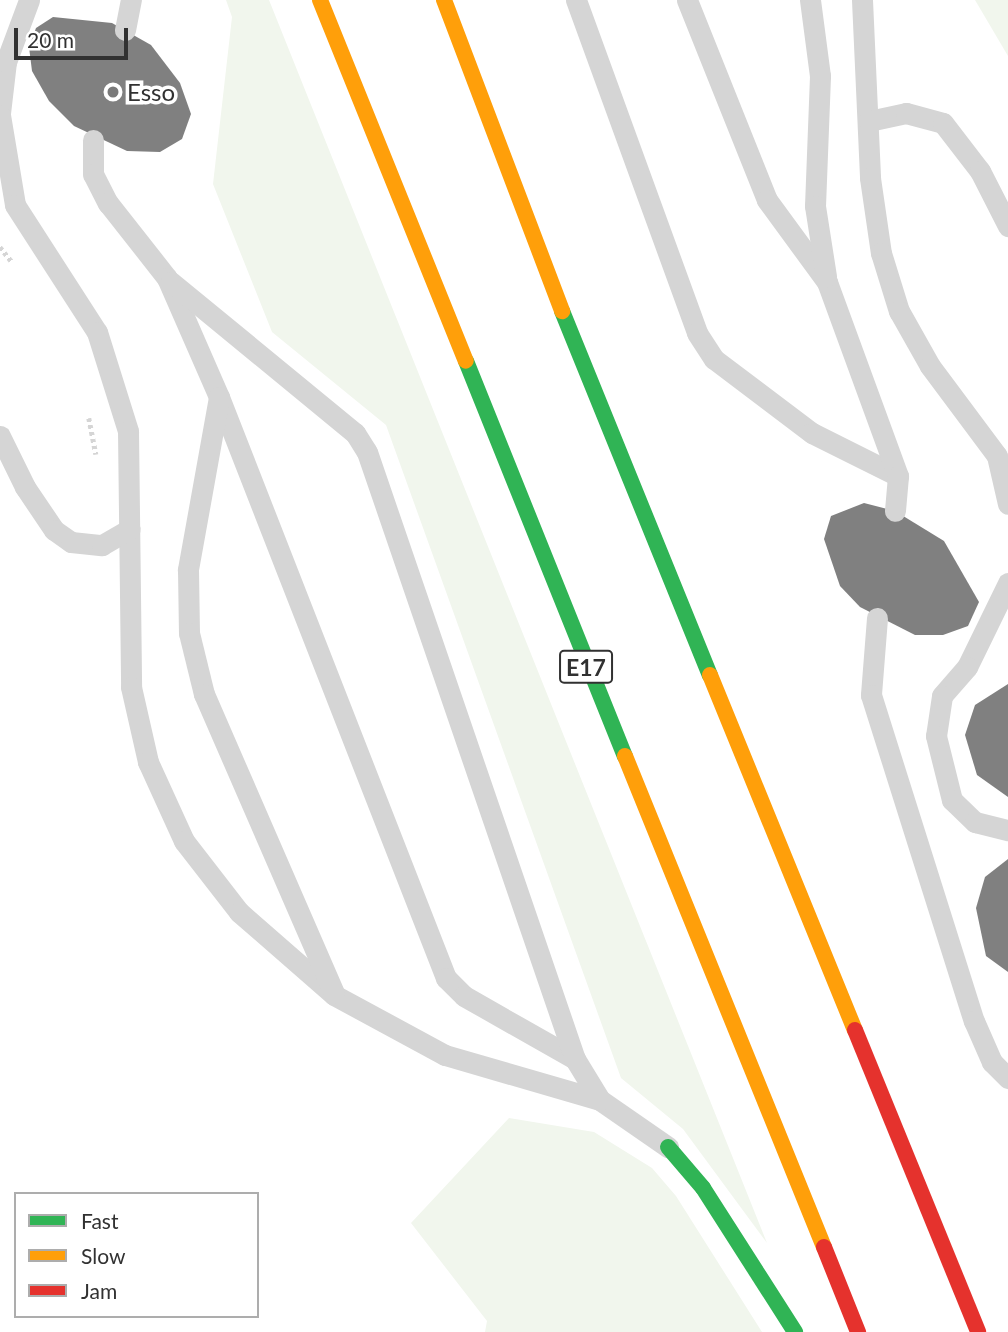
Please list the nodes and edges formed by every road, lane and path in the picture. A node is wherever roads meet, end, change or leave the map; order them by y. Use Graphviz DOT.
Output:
graph roads {
  1 [pos="29,0"];
  2 [pos="131,0"];
  3 [pos="320,0"];
  4 [pos="444,0"];
  5 [pos="576,0"];
  6 [pos="687,0"];
  7 [pos="810,0"];
  8 [pos="862,0"];
  9 [pos="125,30"];
  10 [pos="0,114"];
  11 [pos="869,121"];
  12 [pos="93,139"];
  13 [pos="8,202"];
  14 [pos="1008,226"];
  15 [pos="0,247"];
  16 [pos="17,267"];
  17 [pos="167,278"];
  18 [pos="827,282"];
  19 [pos="219,397"];
  20 [pos="87,410"];
  21 [pos="0,436"];
  22 [pos="1003,457"];
  23 [pos="96,458"];
  24 [pos="898,476"];
  25 [pos="1008,504"];
  26 [pos="895,512"];
  27 [pos="131,529"];
  28 [pos="1008,583"];
  29 [pos="877,618"];
  30 [pos="1008,830"];
  31 [pos="334,995"];
  32 [pos="575,1059"];
  33 [pos="1008,1078"];
  34 [pos="600,1100"];
  35 [pos="668,1147"];
  36 [pos="795,1332"];
  37 [pos="858,1332"];
  38 [pos="978,1332"];
  1 -- 10 [label="lane"];
  2 -- 9 [label="lane"];
  3 -- 37 [label="highway, E17"];
  4 -- 38 [label="highway"];
  5 -- 24 [label="lane"];
  6 -- 18 [label="lane"];
  7 -- 18 [label="lane"];
  8 -- 11 [label="lane"];
  10 -- 13 [label="lane"];
  11 -- 14 [label="lane"];
  11 -- 22 [label="lane"];
  12 -- 17 [label="lane"];
  13 -- 27 [label="lane"];
  15 -- 16 [label="path"];
  17 -- 19 [label="lane"];
  17 -- 32 [label="lane"];
  18 -- 24 [label="lane"];
  19 -- 31 [label="lane"];
  19 -- 32 [label="lane"];
  20 -- 23 [label="path"];
  21 -- 27 [label="lane"];
  22 -- 25 [label="lane"];
  24 -- 26 [label="lane"];
  27 -- 31 [label="lane"];
  28 -- 30 [label="lane"];
  29 -- 33 [label="lane"];
  31 -- 34 [label="lane"];
  32 -- 34 [label="lane"];
  34 -- 35 [label="lane"];
  35 -- 36 [label="highway"];
}
